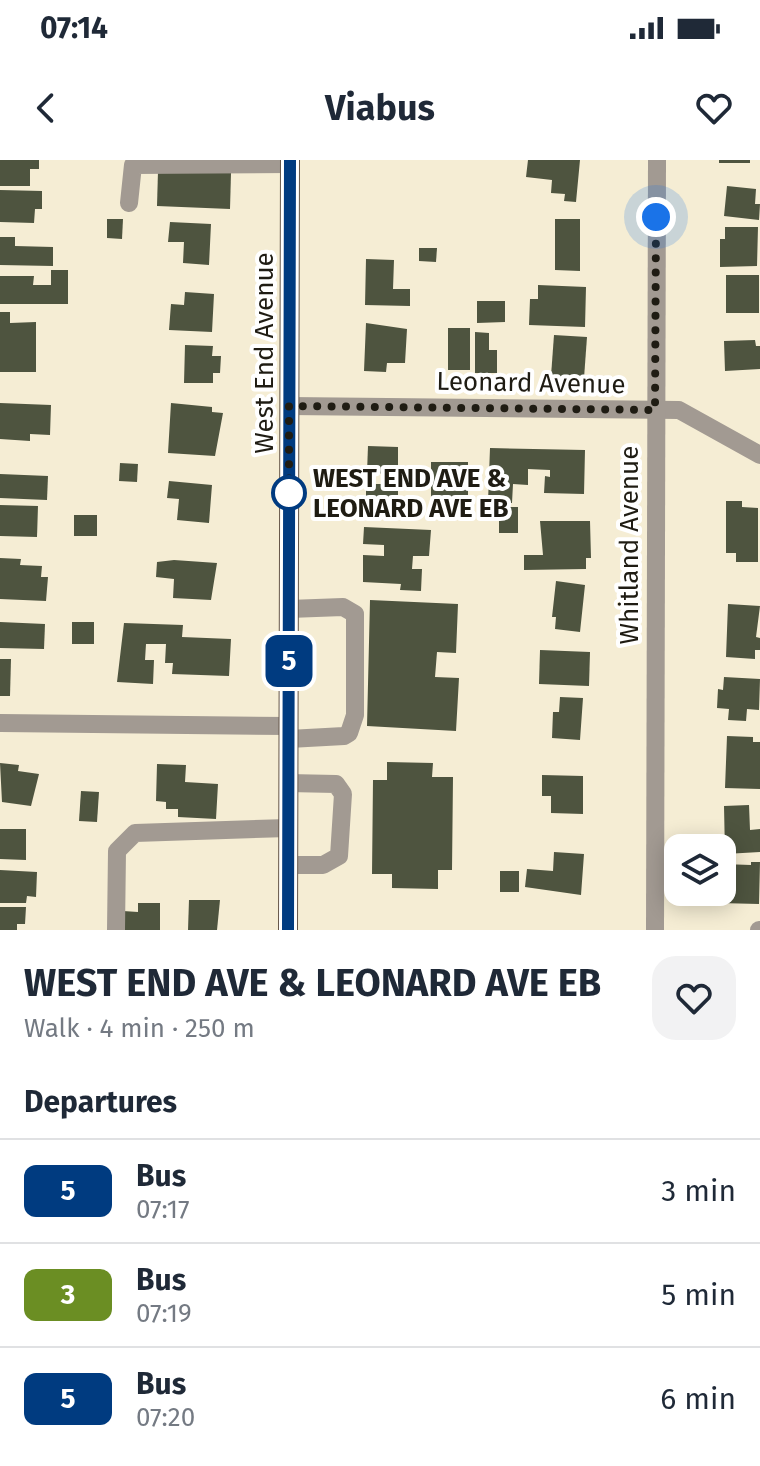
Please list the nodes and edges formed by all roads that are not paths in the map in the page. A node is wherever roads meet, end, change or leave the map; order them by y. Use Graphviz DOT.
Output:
graph roads {
  1 [pos="657,160"];
  2 [pos="290,162"];
  3 [pos="129,203"];
  4 [pos="289,406"];
  5 [pos="655,410"];
  6 [pos="760,455"];
  7 [pos="289,609"];
  8 [pos="0,723"];
  9 [pos="289,732"];
  10 [pos="288,783"];
  11 [pos="288,828"];
  12 [pos="288,865"];
  13 [pos="116,930"];
  14 [pos="288,930"];
  15 [pos="655,930"];
  1 -- 5 [label="street, Whitland Avenue"];
  2 -- 3 [label="street"];
  2 -- 4 [label="main road, West End Avenue"];
  4 -- 5 [label="street, Leonard Avenue"];
  4 -- 7 [label="main road, West End Avenue"];
  5 -- 6 [label="street, Leonard Avenue"];
  5 -- 15 [label="street, Whitland Avenue"];
  7 -- 9 [label="main road, West End Avenue"];
  7 -- 9 [label="street"];
  8 -- 9 [label="street"];
  9 -- 10 [label="main road, West End Avenue"];
  10 -- 11 [label="main road, West End Avenue"];
  10 -- 12 [label="street"];
  11 -- 12 [label="main road, West End Avenue"];
  11 -- 13 [label="street"];
  12 -- 14 [label="main road, West End Avenue"];
}
